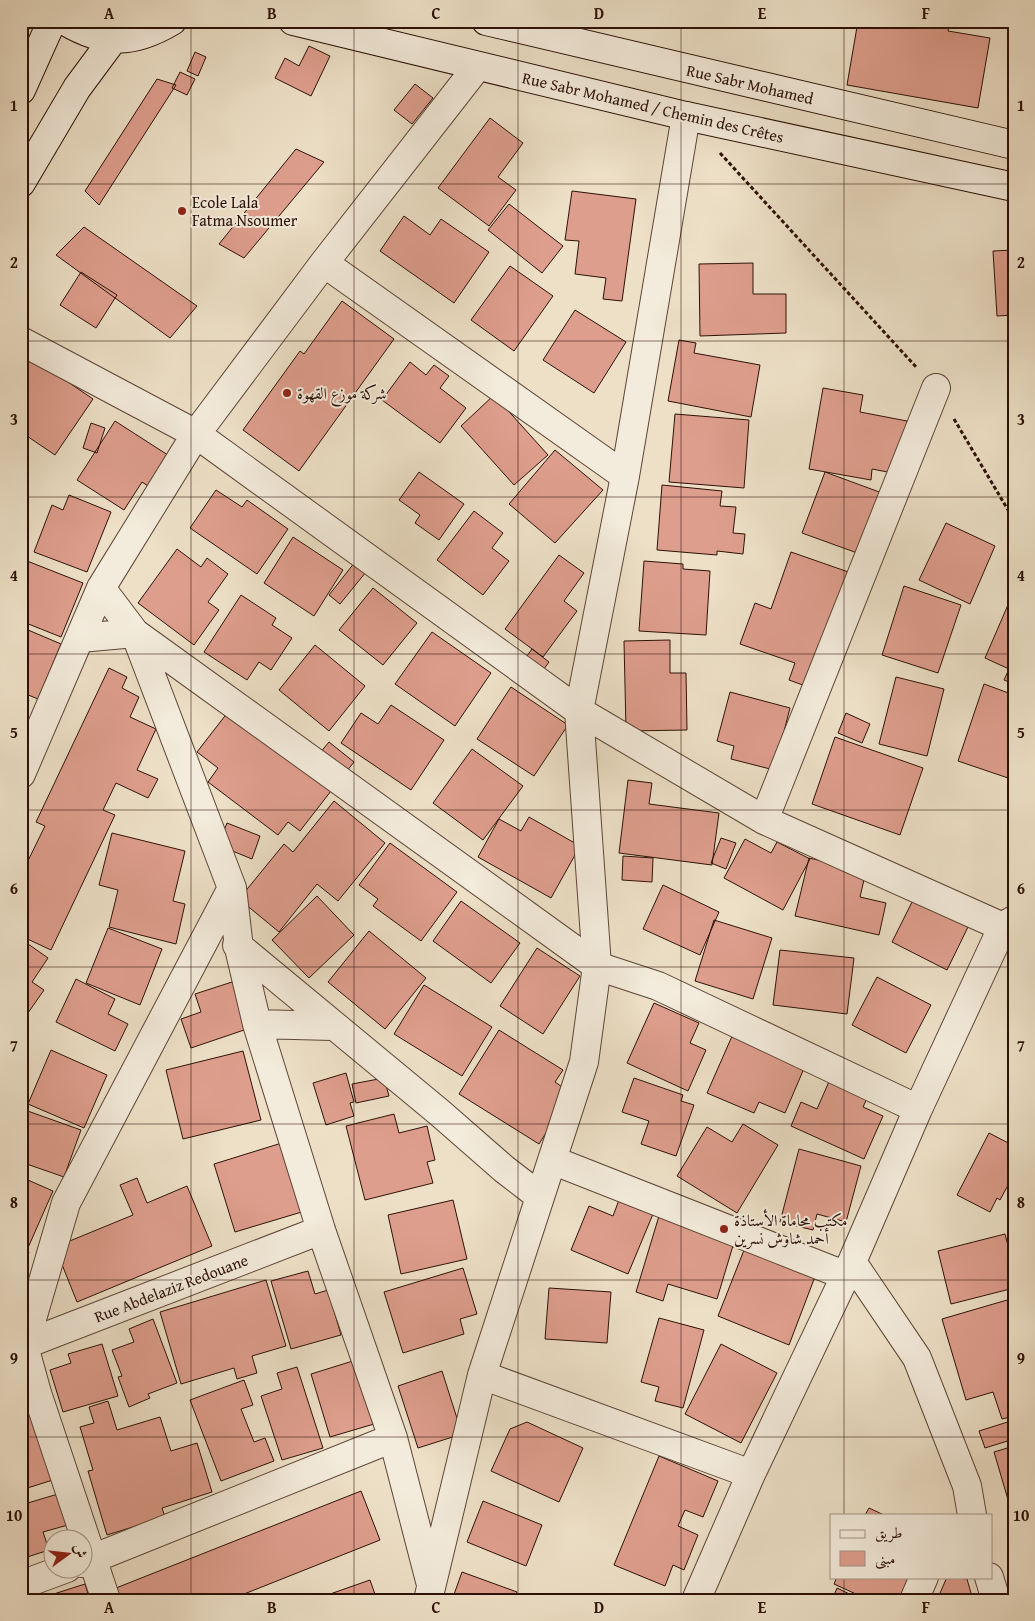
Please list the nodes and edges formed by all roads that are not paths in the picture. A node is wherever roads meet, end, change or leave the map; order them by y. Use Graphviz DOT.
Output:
graph roads {
  1 [pos="52,21"];
  2 [pos="65,21"];
  3 [pos="172,21"];
  4 [pos="293,21"];
  5 [pos="486,21"];
  6 [pos="114,38"];
  7 [pos="477,67"];
  8 [pos="21,90"];
  9 [pos="686,116"];
  10 [pos="1014,145"];
  11 [pos="21,183"];
  12 [pos="1014,187"];
  13 [pos="324,262"];
  14 [pos="21,340"];
  15 [pos="936,388"];
  16 [pos="196,434"];
  17 [pos="625,476"];
  18 [pos="101,588"];
  19 [pos="135,633"];
  20 [pos="80,638"];
  21 [pos="578,711"];
  22 [pos="21,774"];
  23 [pos="764,820"];
  24 [pos="232,888"];
  25 [pos="217,914"];
  26 [pos="1010,926"];
  27 [pos="239,948"];
  28 [pos="597,966"];
  29 [pos="258,1024"];
  30 [pos="332,1026"];
  31 [pos="918,1109"];
  32 [pos="552,1160"];
  33 [pos="539,1196"];
  34 [pos="321,1230"];
  35 [pos="848,1269"];
  36 [pos="23,1346"];
  37 [pos="482,1375"];
  38 [pos="29,1395"];
  39 [pos="393,1438"];
  40 [pos="751,1474"];
  41 [pos="966,1486"];
  42 [pos="953,1514"];
  43 [pos="972,1514"];
  44 [pos="76,1528"];
  45 [pos="92,1559"];
  46 [pos="92,1570"];
  47 [pos="42,1577"];
  48 [pos="924,1578"];
  49 [pos="989,1578"];
  50 [pos="21,1585"];
  51 [pos="429,1591"];
  52 [pos="106,1600"];
  53 [pos="696,1600"];
  54 [pos="914,1600"];
  55 [pos="996,1600"];
  1 -- 8 [label="street"];
  2 -- 6 [label="street"];
  3 -- 6 [label="street"];
  4 -- 7 [label="street, Rue Sabr Mohamed / Chemin des Crêtes"];
  5 -- 10 [label="street, Rue Sabr Mohamed"];
  6 -- 11 [label="street"];
  7 -- 9 [label="street, Rue Sabr Mohamed / Chemin des Crêtes"];
  7 -- 13 [label="street"];
  9 -- 12 [label="street, Rue Sabr Mohamed / Chemin des Crêtes"];
  9 -- 17 [label="street"];
  13 -- 16 [label="street"];
  13 -- 17 [label="street"];
  14 -- 16 [label="street"];
  15 -- 23 [label="street"];
  16 -- 18 [label="street"];
  16 -- 21 [label="street"];
  17 -- 21 [label="street"];
  18 -- 19 [label="street"];
  18 -- 20 [label="street"];
  19 -- 20 [label="street"];
  19 -- 24 [label="street"];
  19 -- 28 [label="street"];
  20 -- 22 [label="street"];
  21 -- 23 [label="street"];
  21 -- 28 [label="street"];
  23 -- 26 [label="street"];
  24 -- 25 [label="street"];
  24 -- 27 [label="street"];
  25 -- 27 [label="street"];
  25 -- 36 [label="street"];
  26 -- 31 [label="street"];
  27 -- 29 [label="street"];
  27 -- 30 [label="street"];
  28 -- 31 [label="street"];
  28 -- 32 [label="street"];
  29 -- 30 [label="street"];
  29 -- 34 [label="street"];
  30 -- 33 [label="street"];
  31 -- 35 [label="street"];
  32 -- 33 [label="street"];
  32 -- 35 [label="street"];
  33 -- 37 [label="street"];
  34 -- 36 [label="street, Rue Abdelaziz Redouane"];
  34 -- 39 [label="street"];
  35 -- 40 [label="street"];
  35 -- 41 [label="street"];
  36 -- 38 [label="street"];
  37 -- 40 [label="street"];
  37 -- 51 [label="street"];
  38 -- 44 [label="street"];
  39 -- 45 [label="street"];
  39 -- 51 [label="street"];
  40 -- 53 [label="street"];
  41 -- 42 [label="street"];
  41 -- 43 [label="street"];
  46 -- 52 [label="street"];
  47 -- 50 [label="street"];
  48 -- 54 [label="street"];
  49 -- 55 [label="street"];
}
